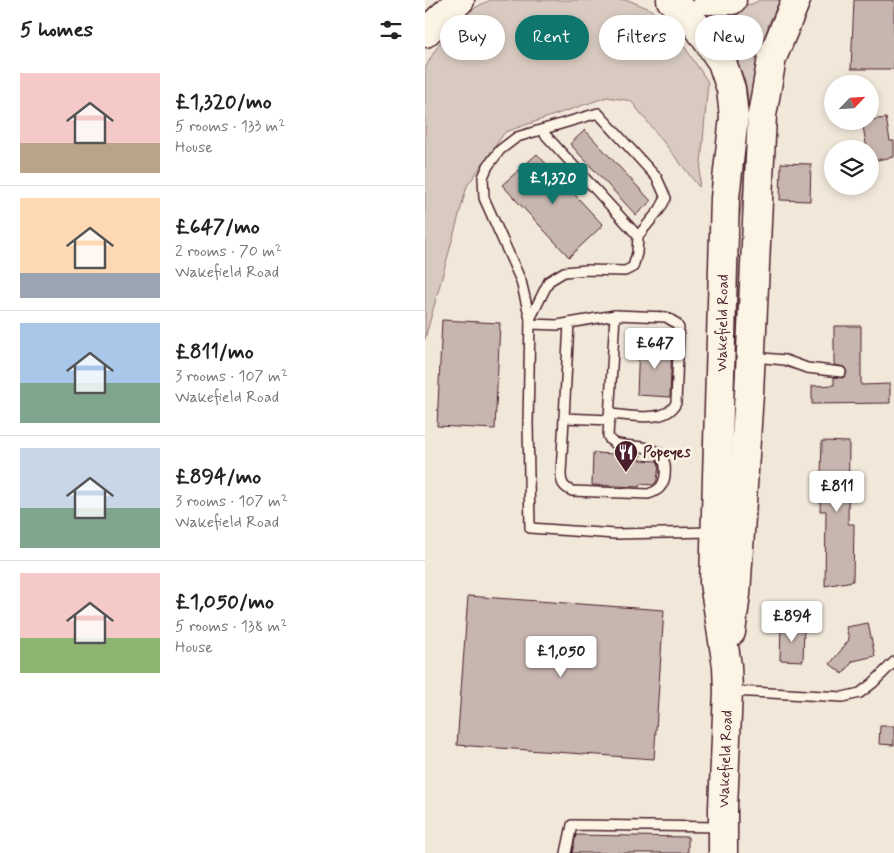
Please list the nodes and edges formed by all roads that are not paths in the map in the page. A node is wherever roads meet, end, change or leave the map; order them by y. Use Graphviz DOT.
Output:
graph roads {
  1 [pos="459,0"];
  2 [pos="671,0"];
  3 [pos="707,0"];
  4 [pos="732,0"];
  5 [pos="796,0"];
  6 [pos="425,33"];
  7 [pos="541,130"];
  8 [pos="638,236"];
  9 [pos="615,316"];
  10 [pos="530,322"];
  11 [pos="569,323"];
  12 [pos="750,356"];
  13 [pos="841,372"];
  14 [pos="610,417"];
  15 [pos="564,418"];
  16 [pos="728,533"];
  17 [pos="894,662"];
  18 [pos="727,679"];
  19 [pos="723,840"];
  20 [pos="567,853"];
  1 -- 6 [label="main road"];
  2 -- 16 [label="main road, Wakefield Road"];
  3 -- 4 [label="main road"];
  5 -- 12 [label="main road, Wakefield Road"];
  7 -- 8 [label="lane"];
  7 -- 8 [label="lane"];
  7 -- 10 [label="lane"];
  8 -- 10 [label="lane"];
  9 -- 11 [label="lane"];
  9 -- 14 [label="lane"];
  9 -- 14 [label="lane"];
  10 -- 11 [label="lane"];
  10 -- 16 [label="lane"];
  11 -- 15 [label="lane"];
  12 -- 13 [label="lane"];
  12 -- 16 [label="main road, Wakefield Road"];
  14 -- 15 [label="lane"];
  14 -- 15 [label="lane"];
  16 -- 18 [label="main road, Wakefield Road"];
  17 -- 18 [label="lane"];
  18 -- 19 [label="main road, Wakefield Road"];
  19 -- 20 [label="lane"];
}
